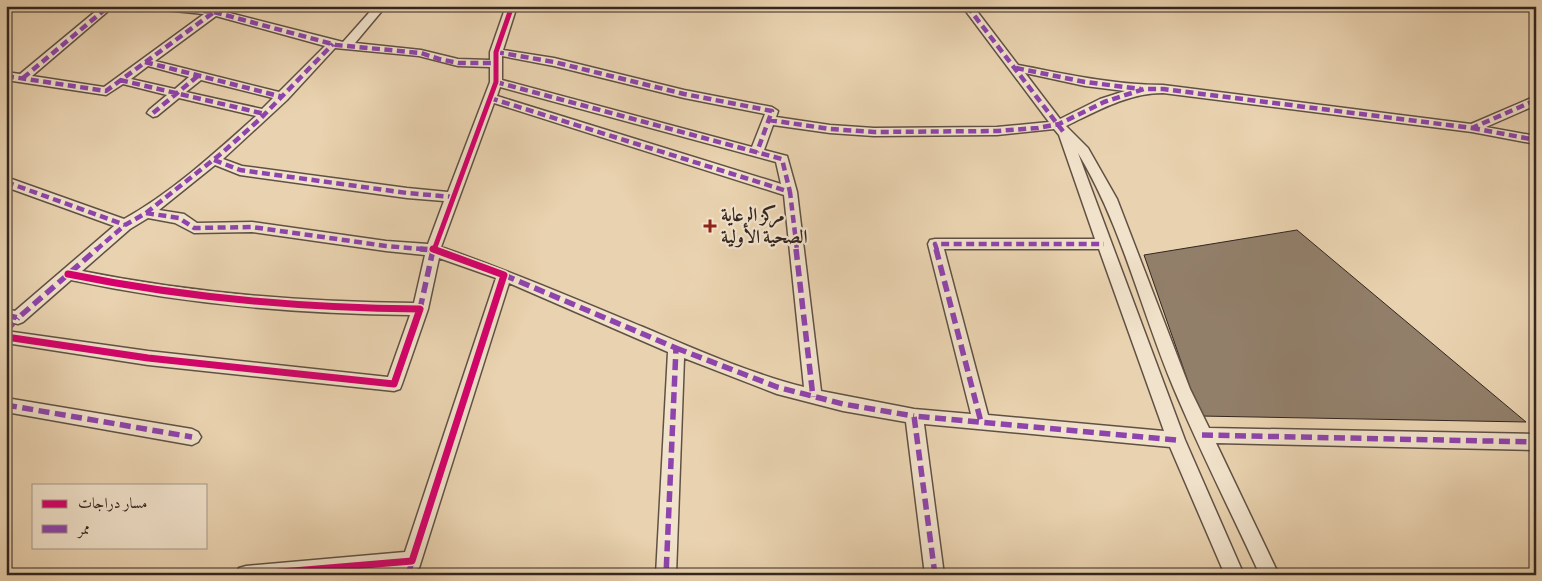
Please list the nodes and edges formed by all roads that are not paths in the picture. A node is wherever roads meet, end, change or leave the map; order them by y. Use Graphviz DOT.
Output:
graph roads {
  1 [pos="109,6"];
  2 [pos="154,6"];
  3 [pos="232,6"];
  4 [pos="381,6"];
  5 [pos="512,6"];
  6 [pos="967,6"];
  7 [pos="214,12"];
  8 [pos="340,45"];
  9 [pos="496,58"];
  10 [pos="146,62"];
  11 [pos="1016,68"];
  12 [pos="199,75"];
  13 [pos="6,76"];
  14 [pos="23,78"];
  15 [pos="120,80"];
  16 [pos="496,82"];
  17 [pos="1144,89"];
  18 [pos="178,94"];
  19 [pos="283,96"];
  20 [pos="490,98"];
  21 [pos="1536,100"];
  22 [pos="153,113"];
  23 [pos="266,114"];
  24 [pos="769,120"];
  25 [pos="1472,128"];
  26 [pos="1062,129"];
  27 [pos="1536,140"];
  28 [pos="757,152"];
  29 [pos="214,160"];
  30 [pos="6,182"];
  31 [pos="790,192"];
  32 [pos="453,197"];
  33 [pos="1092,211"];
  34 [pos="1115,211"];
  35 [pos="146,213"];
  36 [pos="125,226"];
  37 [pos="1104,244"];
  38 [pos="433,250"];
  39 [pos="68,274"];
  40 [pos="504,275"];
  41 [pos="420,309"];
  42 [pos="12,317"];
  43 [pos="6,331"];
  44 [pos="6,337"];
  45 [pos="676,348"];
  46 [pos="813,396"];
  47 [pos="6,406"];
  48 [pos="914,416"];
  49 [pos="981,422"];
  50 [pos="192,436"];
  51 [pos="1202,436"];
  52 [pos="1176,440"];
  53 [pos="1536,442"];
  54 [pos="410,568"];
  55 [pos="246,575"];
  56 [pos="666,575"];
  57 [pos="935,575"];
  58 [pos="1235,575"];
  59 [pos="1270,575"];
  1 -- 14 [label="street"];
  2 -- 7 [label="street"];
  3 -- 7 [label="street"];
  4 -- 8 [label="street"];
  5 -- 9 [label="street"];
  6 -- 11 [label="street"];
  7 -- 8 [label="street"];
  7 -- 10 [label="street"];
  8 -- 9 [label="street"];
  8 -- 19 [label="street"];
  9 -- 16 [label="street"];
  9 -- 24 [label="street"];
  10 -- 12 [label="street"];
  10 -- 15 [label="street"];
  11 -- 17 [label="street"];
  11 -- 26 [label="street"];
  12 -- 18 [label="street"];
  12 -- 19 [label="street"];
  13 -- 14 [label="street"];
  14 -- 15 [label="street"];
  15 -- 18 [label="street"];
  16 -- 20 [label="street"];
  16 -- 28 [label="street"];
  17 -- 25 [label="street"];
  17 -- 26 [label="street"];
  18 -- 22 [label="street"];
  18 -- 23 [label="street"];
  19 -- 23 [label="street"];
  20 -- 31 [label="street"];
  20 -- 32 [label="street"];
  21 -- 25 [label="street"];
  23 -- 29 [label="street"];
  24 -- 26 [label="street"];
  24 -- 28 [label="street"];
  25 -- 27 [label="street"];
  26 -- 33 [label="street"];
  26 -- 34 [label="street"];
  28 -- 31 [label="street"];
  29 -- 32 [label="street"];
  29 -- 35 [label="street"];
  30 -- 36 [label="street"];
  31 -- 46 [label="street"];
  32 -- 38 [label="street"];
  33 -- 34 [label="street"];
  33 -- 37 [label="street"];
  34 -- 51 [label="street"];
  35 -- 36 [label="street"];
  35 -- 38 [label="street"];
  36 -- 39 [label="street"];
  37 -- 49 [label="street"];
  37 -- 52 [label="street"];
  38 -- 40 [label="street"];
  38 -- 41 [label="street"];
  39 -- 41 [label="street"];
  39 -- 42 [label="street"];
  40 -- 45 [label="street"];
  40 -- 54 [label="street"];
  41 -- 44 [label="street"];
  42 -- 43 [label="street"];
  45 -- 46 [label="street"];
  45 -- 56 [label="street"];
  46 -- 48 [label="street"];
  47 -- 50 [label="street"];
  48 -- 49 [label="street"];
  48 -- 57 [label="street"];
  49 -- 52 [label="street"];
  51 -- 53 [label="street"];
  51 -- 59 [label="street"];
  52 -- 58 [label="street"];
  54 -- 55 [label="street"];
}
